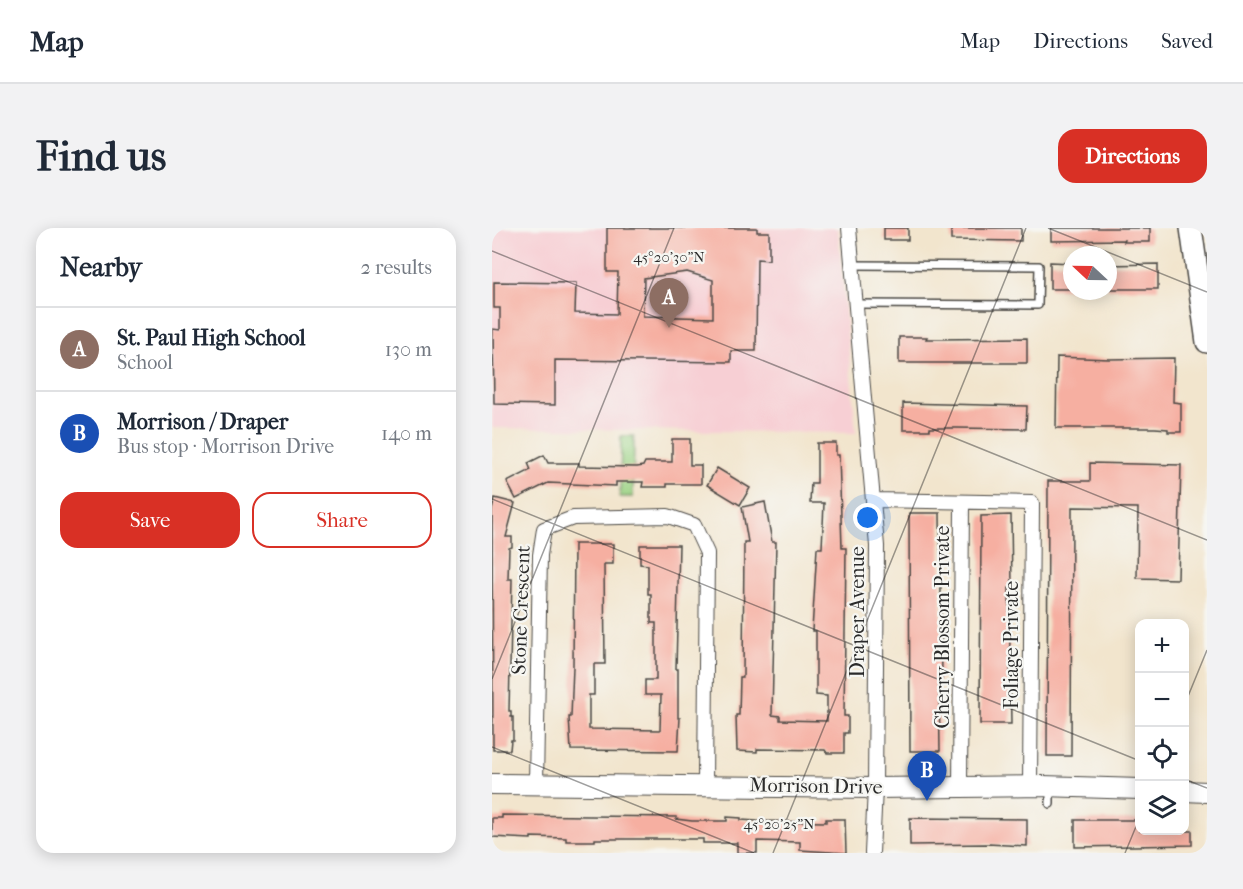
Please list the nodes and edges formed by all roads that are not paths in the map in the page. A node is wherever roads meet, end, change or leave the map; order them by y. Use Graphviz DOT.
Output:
graph roads {
  1 [pos="849,228"];
  2 [pos="1191,228"];
  3 [pos="852,264"];
  4 [pos="856,304"];
  5 [pos="1207,342"];
  6 [pos="873,500"];
  7 [pos="962,503"];
  8 [pos="492,784"];
  9 [pos="536,784"];
  10 [pos="705,785"];
  11 [pos="1030,786"];
  12 [pos="960,787"];
  13 [pos="875,788"];
  14 [pos="1135,789"];
  15 [pos="1189,791"];
  16 [pos="1207,792"];
  17 [pos="872,853"];
  1 -- 3 [label="street, Draper Avenue"];
  2 -- 5 [label="main road"];
  3 -- 4 [label="street, Draper Avenue"];
  3 -- 4 [label="lane"];
  4 -- 6 [label="street, Draper Avenue"];
  6 -- 7 [label="street"];
  6 -- 13 [label="street, Draper Avenue"];
  7 -- 11 [label="street, Foliage Private"];
  7 -- 12 [label="street, Cherry Blossom Private"];
  8 -- 9 [label="street, Morrison Drive"];
  9 -- 10 [label="street, Morrison Drive"];
  9 -- 10 [label="street, Stone Crescent"];
  10 -- 13 [label="street, Morrison Drive"];
  11 -- 12 [label="street, Morrison Drive"];
  11 -- 14 [label="street, Morrison Drive"];
  12 -- 13 [label="street, Morrison Drive"];
  13 -- 17 [label="street, Draper Avenue"];
  15 -- 16 [label="street"];
}
